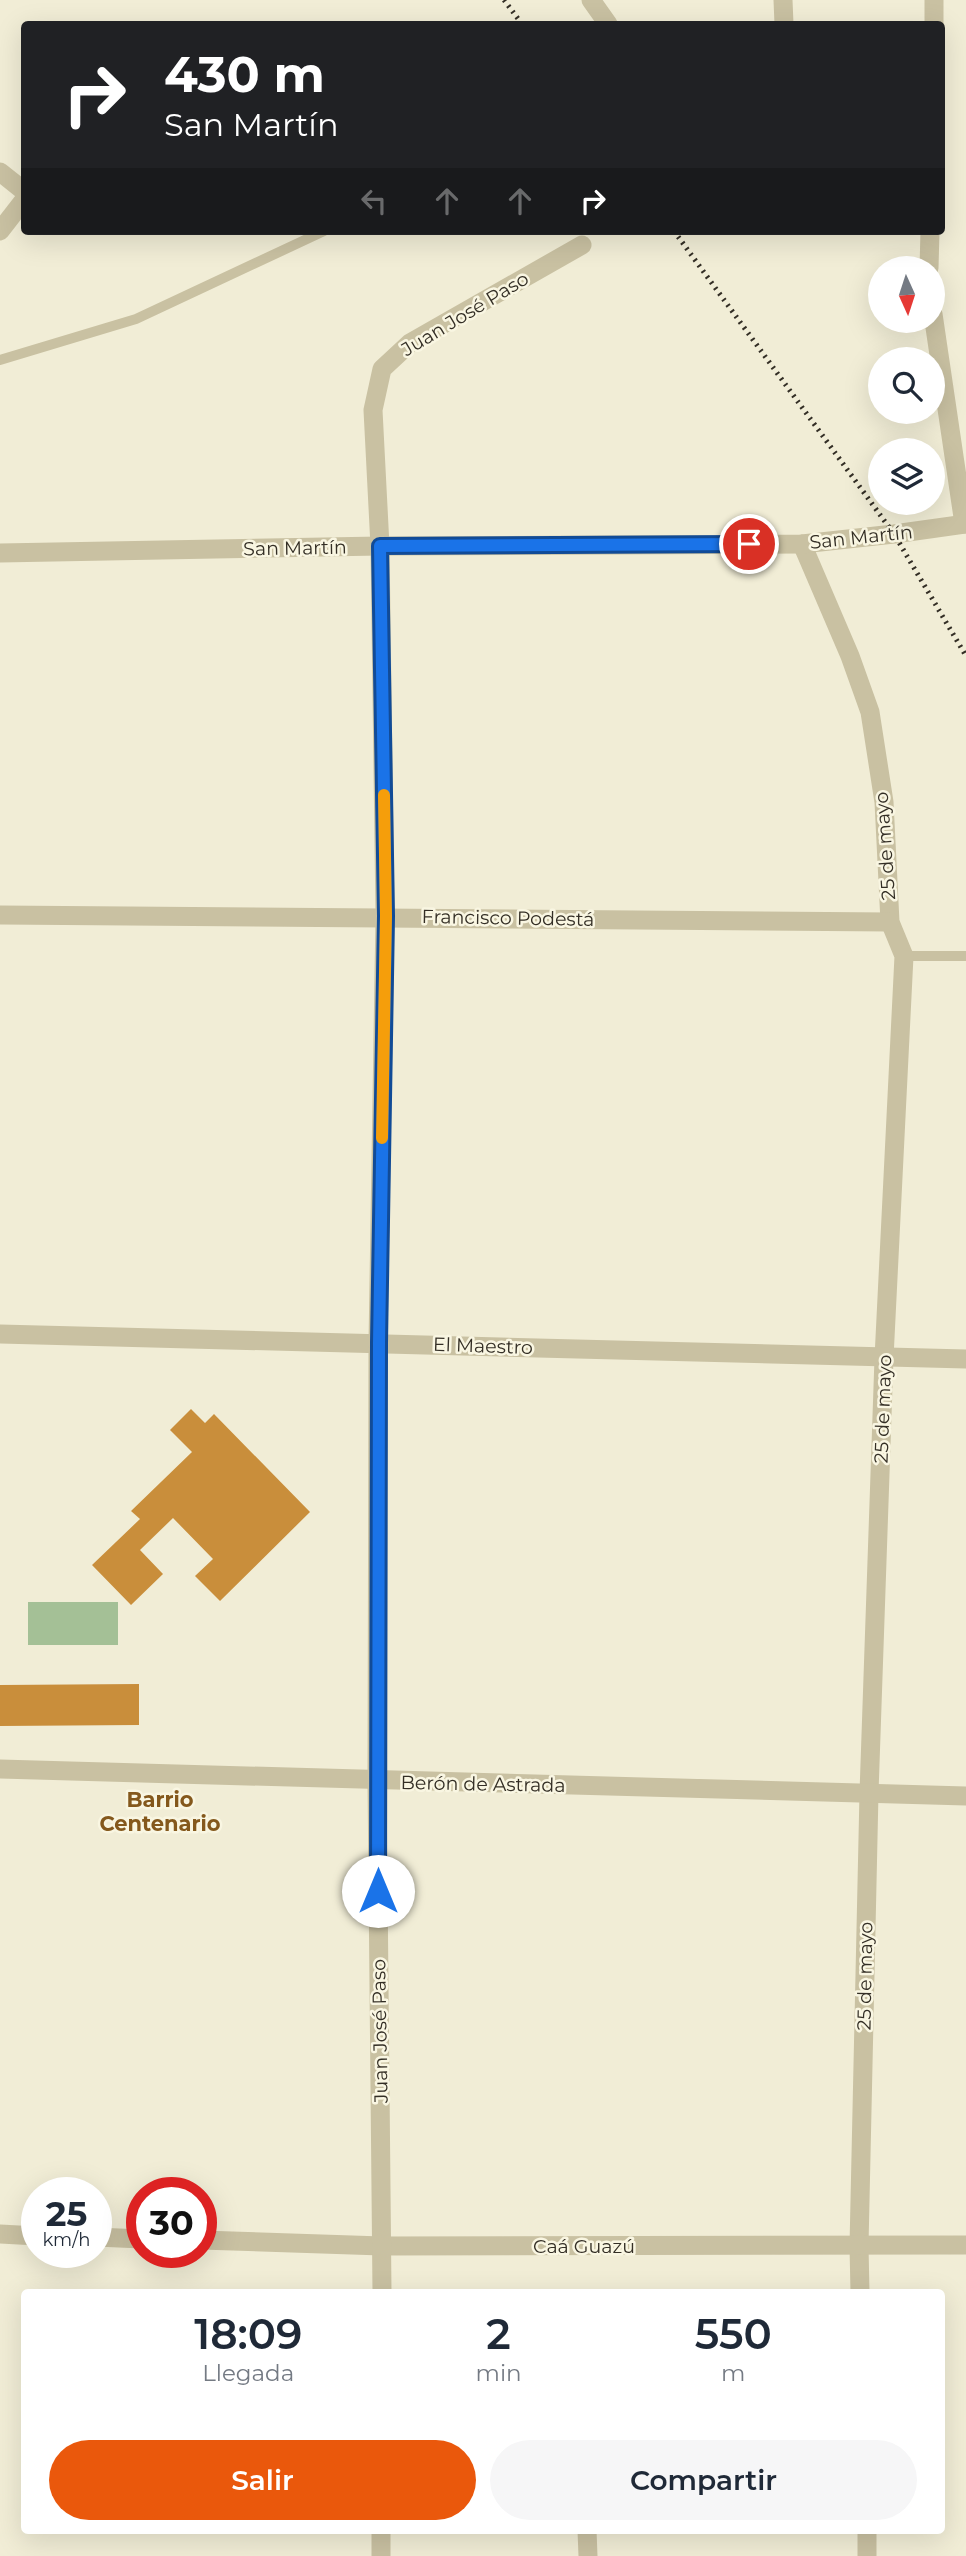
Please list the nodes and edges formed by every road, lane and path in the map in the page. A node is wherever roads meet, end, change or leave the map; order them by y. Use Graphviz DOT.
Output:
graph roads {
  1 [pos="591,0"];
  2 [pos="783,0"];
  3 [pos="934,0"];
  4 [pos="606,21"];
  5 [pos="784,21"];
  6 [pos="933,21"];
  7 [pos="0,172"];
  8 [pos="21,189"];
  9 [pos="21,204"];
  10 [pos="0,231"];
  11 [pos="315,235"];
  12 [pos="930,235"];
  13 [pos="582,245"];
  14 [pos="929,256"];
  15 [pos="936,333"];
  16 [pos="0,360"];
  17 [pos="965,524"];
  18 [pos="802,544"];
  19 [pos="380,546"];
  20 [pos="0,553"];
  21 [pos="0,915"];
  22 [pos="386,916"];
  23 [pos="890,922"];
  24 [pos="904,956"];
  25 [pos="966,956"];
  26 [pos="0,1334"];
  27 [pos="379,1343"];
  28 [pos="884,1358"];
  29 [pos="966,1359"];
  30 [pos="0,1769"];
  31 [pos="377,1781"];
  32 [pos="869,1793"];
  33 [pos="966,1796"];
  34 [pos="0,2234"];
  35 [pos="21,2235"];
  36 [pos="217,2241"];
  37 [pos="966,2245"];
  38 [pos="382,2246"];
  39 [pos="859,2246"];
  40 [pos="382,2289"];
  41 [pos="860,2289"];
  42 [pos="381,2534"];
  43 [pos="587,2534"];
  44 [pos="867,2534"];
  45 [pos="380,2556"];
  46 [pos="588,2556"];
  47 [pos="867,2556"];
  1 -- 4 [label="street"];
  2 -- 5 [label="street"];
  3 -- 6 [label="street"];
  7 -- 8 [label="street"];
  9 -- 10 [label="street"];
  11 -- 16 [label="lane"];
  12 -- 14 [label="street"];
  13 -- 19 [label="street, Juan José Paso"];
  15 -- 17 [label="street"];
  17 -- 18 [label="street, San Martín"];
  18 -- 19 [label="street, San Martín"];
  18 -- 23 [label="street, 25 de mayo"];
  19 -- 20 [label="street, San Martín"];
  19 -- 22 [label="street, Juan José Paso"];
  21 -- 22 [label="street, Francisco Podestá"];
  22 -- 23 [label="street, Francisco Podestá"];
  22 -- 27 [label="street, Juan José Paso"];
  23 -- 24 [label="street, 25 de mayo"];
  24 -- 25 [label="lane"];
  24 -- 28 [label="street, 25 de mayo"];
  26 -- 27 [label="street, El Maestro"];
  27 -- 28 [label="street, El Maestro"];
  27 -- 31 [label="street, Juan José Paso"];
  28 -- 29 [label="street, El Maestro"];
  28 -- 32 [label="street, 25 de mayo"];
  30 -- 31 [label="street, Berón de Astrada"];
  31 -- 32 [label="street, Berón de Astrada"];
  31 -- 38 [label="street, Juan José Paso"];
  32 -- 33 [label="street, Berón de Astrada"];
  32 -- 39 [label="street, 25 de mayo"];
  34 -- 35 [label="street"];
  36 -- 38 [label="street, Caá Guazú"];
  37 -- 39 [label="street, Caá Guazú"];
  38 -- 39 [label="street, Caá Guazú"];
  38 -- 40 [label="street, Juan José Paso"];
  39 -- 41 [label="street, 25 de mayo"];
  42 -- 45 [label="street"];
  43 -- 46 [label="street"];
  44 -- 47 [label="street"];
}
